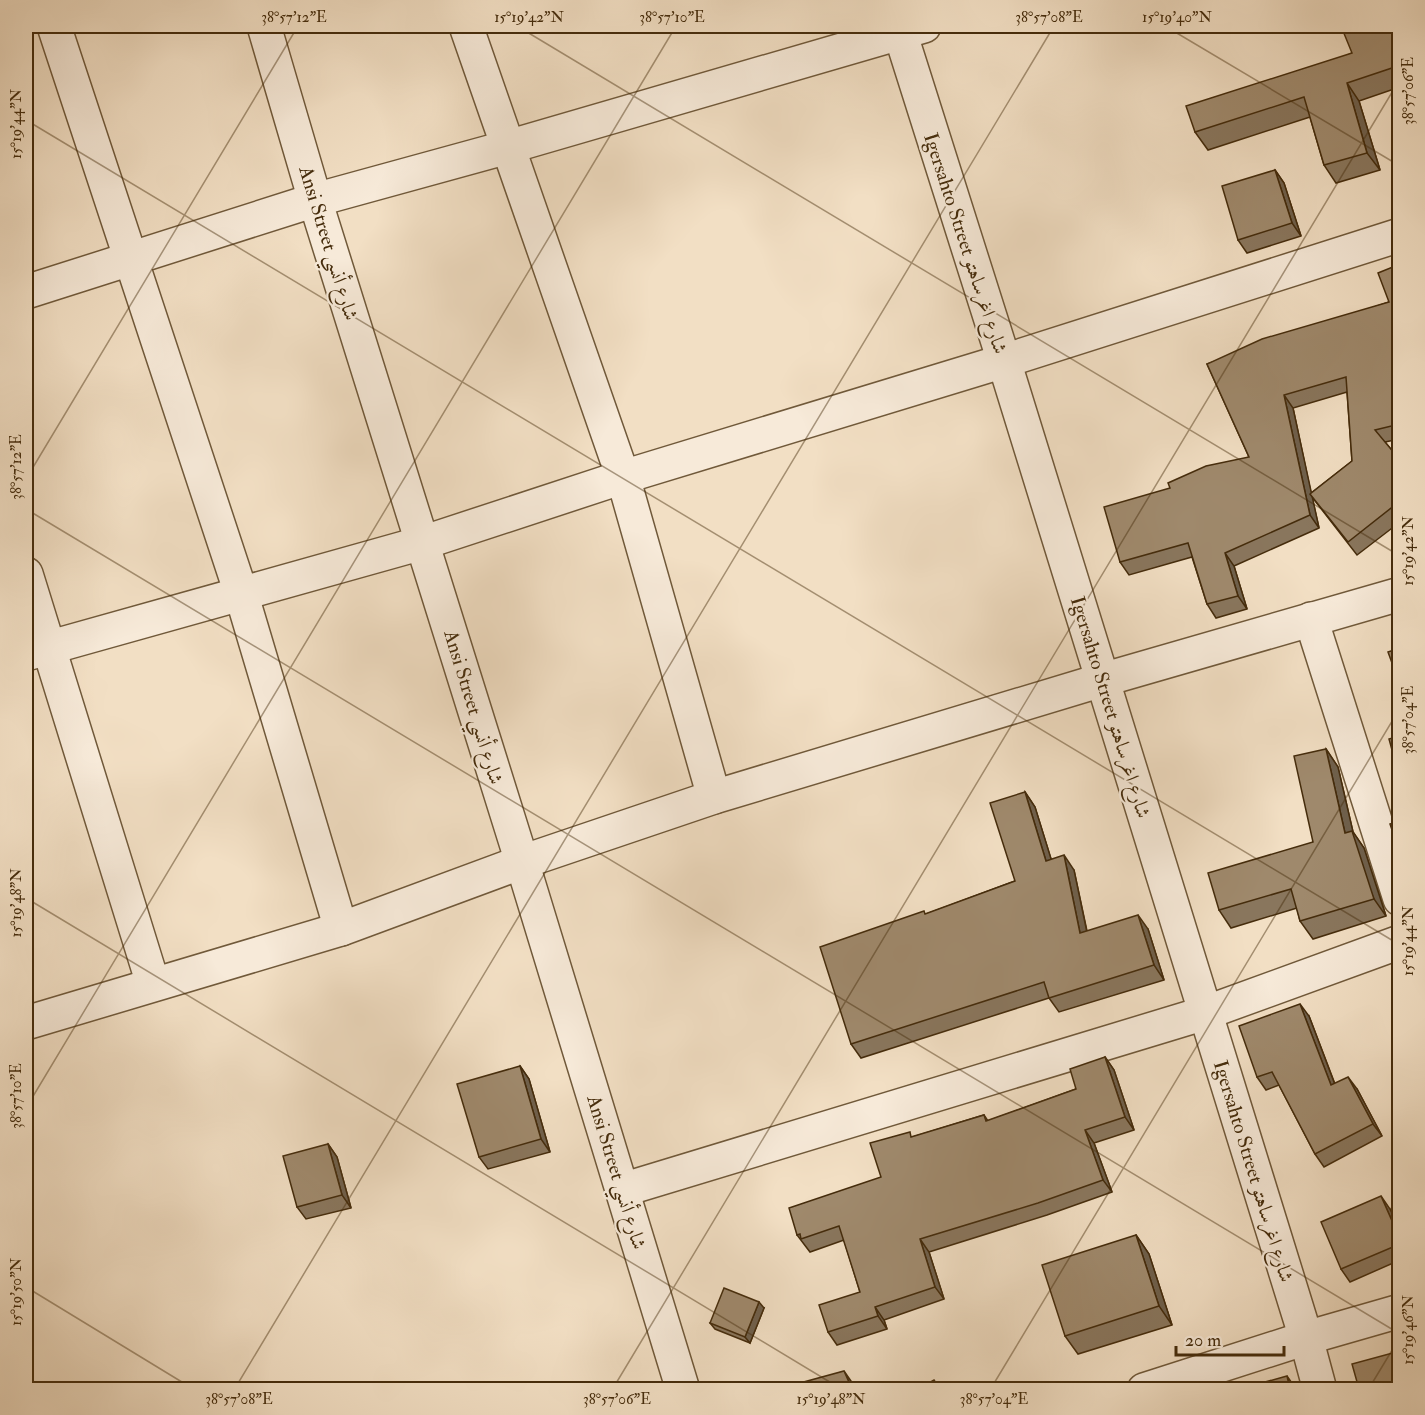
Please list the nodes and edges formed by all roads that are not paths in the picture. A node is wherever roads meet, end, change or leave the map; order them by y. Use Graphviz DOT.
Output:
graph roads {
  1 [pos="54,26"];
  2 [pos="264,26"];
  3 [pos="466,26"];
  4 [pos="907,28"];
  5 [pos="508,147"];
  6 [pos="315,200"];
  7 [pos="1400,235"];
  8 [pos="131,259"];
  9 [pos="26,292"];
  10 [pos="1004,361"];
  11 [pos="623,477"];
  12 [pos="422,543"];
  13 [pos="26,574"];
  14 [pos="242,593"];
  15 [pos="1400,594"];
  16 [pos="1311,620"];
  17 [pos="37,651"];
  18 [pos="1102,681"];
  19 [pos="714,797"];
  20 [pos="522,862"];
  21 [pos="1400,899"];
  22 [pos="341,929"];
  23 [pos="1400,942"];
  24 [pos="153,984"];
  25 [pos="1205,1013"];
  26 [pos="26,1023"];
  27 [pos="622,1190"];
  28 [pos="1400,1311"];
  29 [pos="1306,1338"];
  30 [pos="683,1389"];
  31 [pos="1143,1389"];
  32 [pos="1320,1389"];
  1 -- 8 [label="street"];
  2 -- 6 [label="street, Ansi Street شارع أنسي"];
  3 -- 5 [label="street"];
  4 -- 5 [label="street"];
  4 -- 10 [label="street, Igersahto Street شارع اغرساهتو"];
  5 -- 6 [label="street"];
  5 -- 11 [label="street"];
  6 -- 8 [label="street"];
  6 -- 12 [label="street, Ansi Street شارع أنسي"];
  7 -- 10 [label="street"];
  8 -- 9 [label="street"];
  8 -- 14 [label="street"];
  10 -- 11 [label="street"];
  10 -- 18 [label="street, Igersahto Street شارع اغرساهتو"];
  11 -- 12 [label="street"];
  11 -- 19 [label="street"];
  12 -- 14 [label="street"];
  12 -- 20 [label="street, Ansi Street شارع أنسي"];
  13 -- 17 [label="street"];
  14 -- 17 [label="street"];
  14 -- 22 [label="street"];
  15 -- 16 [label="street"];
  16 -- 18 [label="street"];
  16 -- 21 [label="street"];
  17 -- 24 [label="street"];
  18 -- 19 [label="street"];
  18 -- 25 [label="street, Igersahto Street شارع اغرساهتو"];
  19 -- 20 [label="street"];
  20 -- 22 [label="street"];
  20 -- 27 [label="street, Ansi Street شارع أنسي"];
  22 -- 24 [label="street"];
  23 -- 25 [label="street"];
  24 -- 26 [label="street"];
  25 -- 27 [label="street"];
  25 -- 29 [label="street, Igersahto Street شارع اغرساهتو"];
  27 -- 30 [label="street, Ansi Street شارع أنسي"];
  28 -- 29 [label="street"];
  29 -- 31 [label="street"];
  29 -- 32 [label="street, Igersahto Street شارع اغرساهتو"];
}
